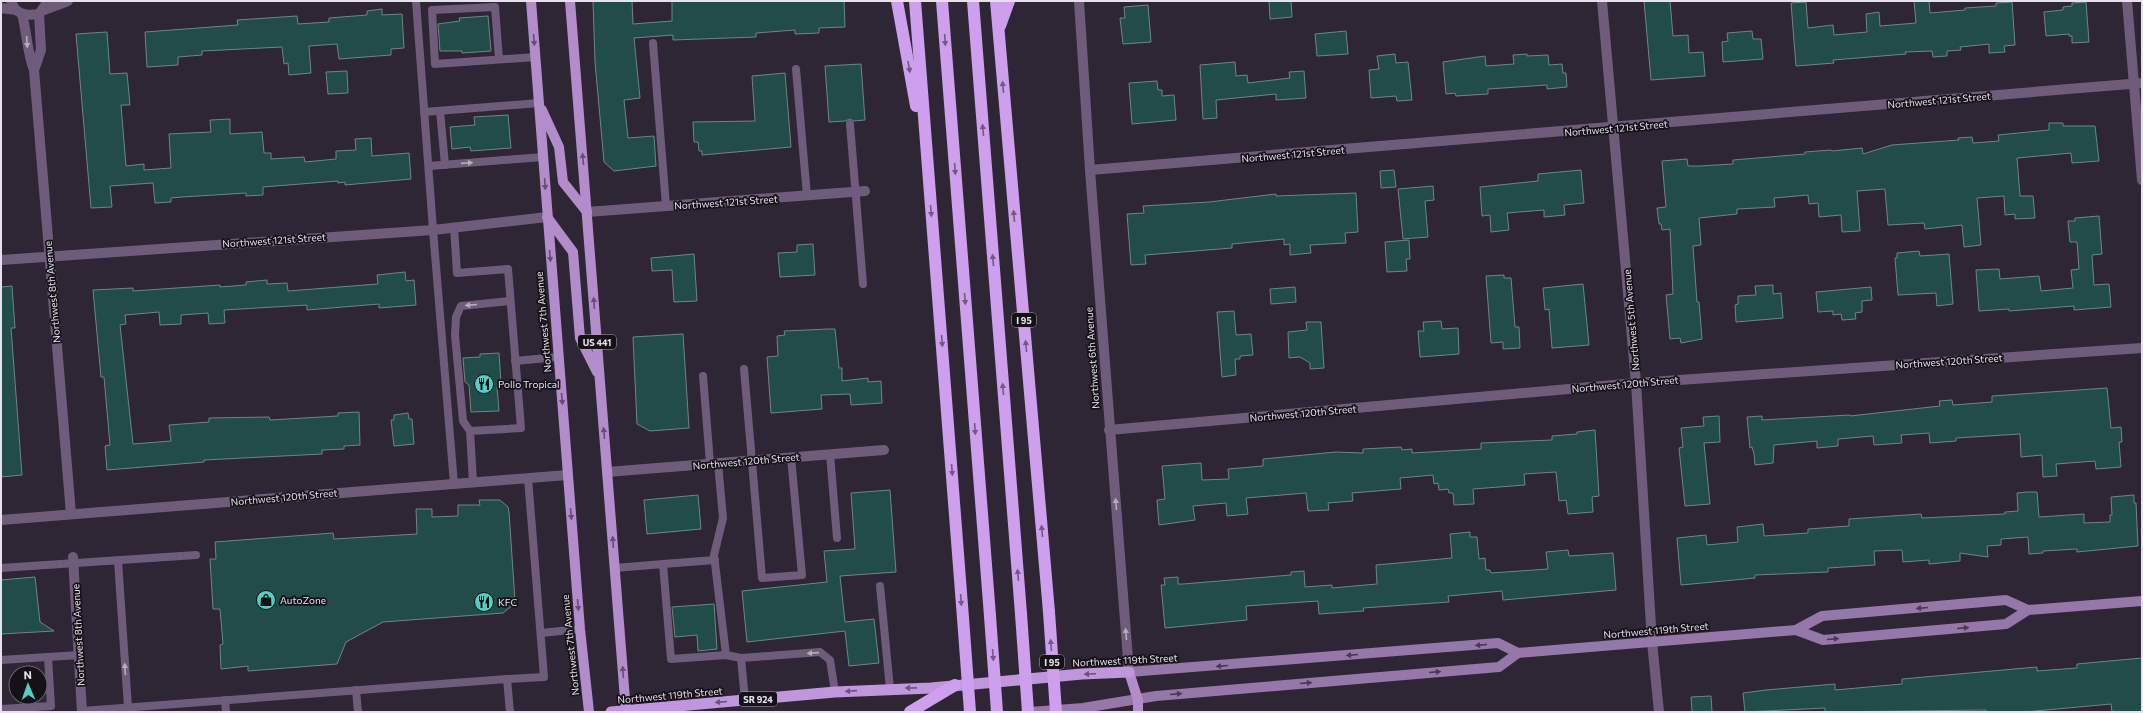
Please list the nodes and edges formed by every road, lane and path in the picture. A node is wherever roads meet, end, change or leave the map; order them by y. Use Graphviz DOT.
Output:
graph roads {
  1 [pos="68,1"];
  2 [pos="416,1"];
  3 [pos="531,1"];
  4 [pos="570,1"];
  5 [pos="897,1"];
  6 [pos="914,1"];
  7 [pos="942,1"];
  8 [pos="972,1"];
  9 [pos="996,1"];
  10 [pos="1009,1"];
  11 [pos="1079,1"];
  12 [pos="1602,1"];
  13 [pos="2127,1"];
  14 [pos="1,8"];
  15 [pos="16,8"];
  16 [pos="44,8"];
  17 [pos="998,29"];
  18 [pos="653,43"];
  19 [pos="536,57"];
  20 [pos="499,59"];
  21 [pos="796,69"];
  22 [pos="34,70"];
  23 [pos="2138,84"];
  24 [pos="539,103"];
  25 [pos="440,111"];
  26 [pos="424,112"];
  27 [pos="850,124"];
  28 [pos="1613,128"];
  29 [pos="543,157"];
  30 [pos="445,165"];
  31 [pos="428,166"];
  32 [pos="1090,170"];
  33 [pos="928,172"];
  34 [pos="2142,180"];
  35 [pos="861,191"];
  36 [pos="807,196"];
  37 [pos="666,206"];
  38 [pos="587,212"];
  39 [pos="547,217"];
  40 [pos="454,227"];
  41 [pos="432,230"];
  42 [pos="49,256"];
  43 [pos="1,260"];
  44 [pos="863,284"];
  45 [pos="510,301"];
  46 [pos="2142,348"];
  47 [pos="558,357"];
  48 [pos="515,361"];
  49 [pos="744,369"];
  50 [pos="703,376"];
  51 [pos="600,378"];
  52 [pos="1636,383"];
  53 [pos="1110,430"];
  54 [pos="470,431"];
  55 [pos="884,450"];
  56 [pos="830,454"];
  57 [pos="791,457"];
  58 [pos="752,460"];
  59 [pos="714,463"];
  60 [pos="607,472"];
  61 [pos="567,475"];
  62 [pos="528,478"];
  63 [pos="473,482"];
  64 [pos="454,484"];
  65 [pos="71,514"];
  66 [pos="1,520"];
  67 [pos="837,538"];
  68 [pos="196,555"];
  69 [pos="73,560"];
  70 [pos="715,560"];
  71 [pos="118,561"];
  72 [pos="663,564"];
  73 [pos="1,568"];
  74 [pos="615,568"];
  75 [pos="880,586"];
  76 [pos="2142,601"];
  77 [pos="2028,610"];
  78 [pos="580,629"];
  79 [pos="1796,630"];
  80 [pos="541,633"];
  81 [pos="1652,642"];
  82 [pos="1518,653"];
  83 [pos="79,655"];
  84 [pos="726,655"];
  85 [pos="48,657"];
  86 [pos="741,658"];
  87 [pos="1,660"];
  88 [pos="1129,672"];
  89 [pos="507,679"];
  90 [pos="955,685"];
  91 [pos="890,688"];
  92 [pos="356,690"];
  93 [pos="836,692"];
  94 [pos="225,700"];
  95 [pos="745,700"];
  96 [pos="1138,700"];
  97 [pos="128,707"];
  98 [pos="1,709"];
  99 [pos="82,711"];
  100 [pos="626,711"];
  101 [pos="226,712"];
  102 [pos="358,712"];
  103 [pos="510,712"];
  104 [pos="589,712"];
  105 [pos="611,712"];
  106 [pos="910,712"];
  107 [pos="970,712"];
  108 [pos="997,712"];
  109 [pos="1029,712"];
  110 [pos="1056,712"];
  111 [pos="1138,712"];
  112 [pos="1659,712"];
  1 -- 16 [label="street"];
  2 -- 26 [label="lane"];
  3 -- 19 [label="main road, Northwest 7th Avenue, one-way"];
  38 -- 4 [label="main road, US 441, one-way"];
  5 -- 33 [label="highway, one-way"];
  6 -- 33 [label="highway"];
  7 -- 108 [label="highway, one-way, bridge"];
  109 -- 8 [label="highway, one-way, bridge"];
  9 -- 17 [label="highway, I 95"];
  10 -- 17 [label="highway"];
  11 -- 32 [label="street, Northwest 6th Avenue"];
  12 -- 28 [label="street, Northwest 5th Avenue"];
  13 -- 23 [label="street"];
  14 -- 15 [label="street"];
  15 -- 16 [label="street"];
  15 -- 22 [label="street, Northwest 8th Avenue, one-way"];
  16 -- 22 [label="street, Northwest 8th Avenue"];
  110 -- 17 [label="highway, I 95, one-way, bridge"];
  18 -- 37 [label="lane"];
  19 -- 20 [label="lane"];
  19 -- 24 [label="main road, Northwest 7th Avenue"];
  20 -- 20 [label="lane"];
  21 -- 36 [label="lane"];
  22 -- 42 [label="street, Northwest 8th Avenue"];
  23 -- 28 [label="street, Northwest 121st Street"];
  23 -- 34 [label="street"];
  24 -- 25 [label="lane"];
  24 -- 29 [label="main road, Northwest 7th Avenue"];
  24 -- 38 [label="main road"];
  25 -- 26 [label="lane"];
  25 -- 30 [label="lane"];
  26 -- 31 [label="lane"];
  27 -- 35 [label="lane"];
  28 -- 32 [label="street, Northwest 121st Street"];
  28 -- 52 [label="street, Northwest 5th Avenue"];
  30 -- 29 [label="lane, one-way"];
  29 -- 39 [label="main road, Northwest 7th Avenue, one-way"];
  30 -- 31 [label="lane"];
  31 -- 41 [label="lane"];
  32 -- 53 [label="street, Northwest 6th Avenue"];
  33 -- 107 [label="highway, one-way, bridge"];
  35 -- 36 [label="street, Northwest 121st Street"];
  35 -- 44 [label="lane"];
  36 -- 37 [label="street, Northwest 121st Street"];
  37 -- 38 [label="street, Northwest 121st Street"];
  51 -- 38 [label="main road, US 441, one-way"];
  39 -- 40 [label="street, Northwest 121st Street"];
  39 -- 47 [label="main road, Northwest 7th Avenue, one-way"];
  39 -- 51 [label="main road"];
  40 -- 41 [label="street, Northwest 121st Street"];
  40 -- 45 [label="lane"];
  41 -- 42 [label="street, Northwest 121st Street"];
  41 -- 64 [label="lane"];
  42 -- 43 [label="street, Northwest 121st Street"];
  42 -- 65 [label="street, Northwest 8th Avenue"];
  45 -- 48 [label="lane"];
  45 -- 54 [label="lane, one-way"];
  46 -- 52 [label="street, Northwest 120th Street"];
  47 -- 48 [label="lane"];
  47 -- 61 [label="main road, Northwest 7th Avenue, one-way"];
  48 -- 54 [label="lane"];
  49 -- 58 [label="lane"];
  50 -- 59 [label="lane"];
  60 -- 51 [label="main road, US 441, one-way"];
  52 -- 53 [label="street, Northwest 120th Street"];
  52 -- 81 [label="street, Northwest 5th Avenue"];
  88 -- 53 [label="street, Northwest 6th Avenue, one-way"];
  54 -- 63 [label="lane"];
  55 -- 56 [label="street, Northwest 120th Street"];
  56 -- 57 [label="street, Northwest 120th Street"];
  56 -- 67 [label="lane"];
  57 -- 58 [label="street, Northwest 120th Street"];
  57 -- 58 [label="lane"];
  58 -- 59 [label="street, Northwest 120th Street"];
  59 -- 60 [label="street, Northwest 120th Street"];
  59 -- 70 [label="lane"];
  74 -- 60 [label="main road, US 441, one-way"];
  61 -- 62 [label="street, Northwest 120th Street"];
  61 -- 78 [label="main road, Northwest 7th Avenue, one-way"];
  62 -- 63 [label="street, Northwest 120th Street"];
  62 -- 80 [label="lane"];
  63 -- 64 [label="street, Northwest 120th Street"];
  64 -- 65 [label="street, Northwest 120th Street"];
  65 -- 66 [label="street, Northwest 120th Street"];
  68 -- 71 [label="lane"];
  69 -- 71 [label="lane"];
  69 -- 73 [label="lane"];
  69 -- 83 [label="street, Northwest 8th Avenue"];
  70 -- 72 [label="lane"];
  70 -- 84 [label="lane"];
  97 -- 71 [label="lane, one-way"];
  72 -- 74 [label="lane"];
  72 -- 84 [label="lane"];
  100 -- 74 [label="main road, US 441, one-way"];
  75 -- 91 [label="lane"];
  76 -- 77 [label="main road, Northwest 119th Street"];
  77 -- 79 [label="main road, Northwest 119th Street, one-way"];
  79 -- 77 [label="main road, Northwest 119th Street, one-way"];
  78 -- 80 [label="lane"];
  78 -- 104 [label="main road, Northwest 7th Avenue"];
  79 -- 81 [label="main road, Northwest 119th Street"];
  80 -- 89 [label="lane"];
  81 -- 82 [label="main road, Northwest 119th Street"];
  81 -- 112 [label="street, Northwest 5th Avenue"];
  82 -- 88 [label="main road, Northwest 119th Street / SR 924, one-way"];
  96 -- 82 [label="main road, one-way"];
  83 -- 85 [label="lane"];
  83 -- 99 [label="street, Northwest 8th Avenue"];
  84 -- 86 [label="lane"];
  85 -- 87 [label="lane"];
  85 -- 98 [label="lane"];
  93 -- 86 [label="lane, one-way"];
  86 -- 95 [label="lane"];
  88 -- 90 [label="highway, Northwest 119th Street / SR 924, one-way"];
  88 -- 96 [label="main road, Northwest 6th Avenue"];
  89 -- 92 [label="lane"];
  89 -- 103 [label="lane"];
  90 -- 91 [label="highway, Northwest 119th Street / SR 924, one-way"];
  90 -- 106 [label="highway"];
  91 -- 93 [label="highway, Northwest 119th Street / SR 924, one-way"];
  92 -- 94 [label="lane"];
  92 -- 102 [label="lane"];
  93 -- 95 [label="highway, Northwest 119th Street / SR 924"];
  94 -- 97 [label="lane"];
  94 -- 101 [label="lane"];
  95 -- 100 [label="highway, Northwest 119th Street / SR 924, one-way"];
  96 -- 109 [label="main road"];
  96 -- 111 [label="main road, Northwest 6th Avenue"];
  97 -- 99 [label="lane"];
  100 -- 105 [label="highway, Northwest 119th Street / SR 924"];
}
